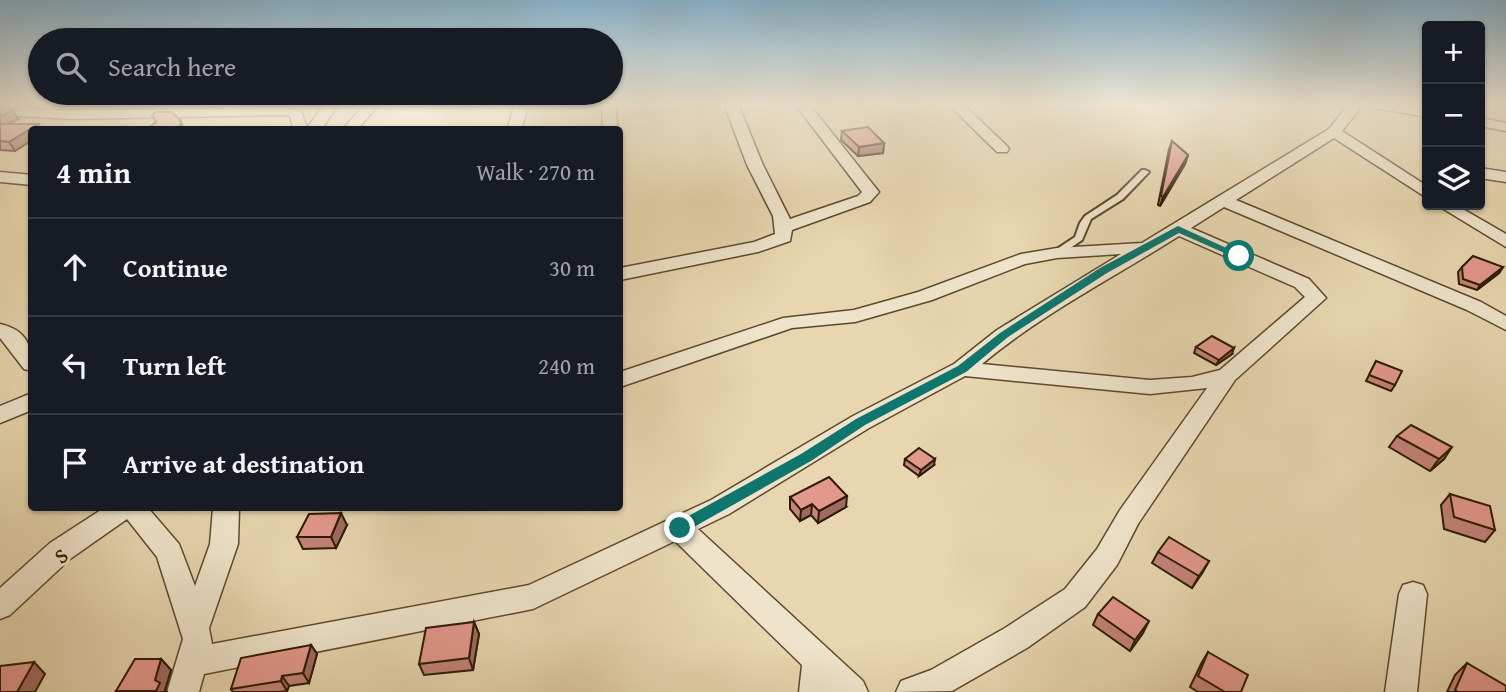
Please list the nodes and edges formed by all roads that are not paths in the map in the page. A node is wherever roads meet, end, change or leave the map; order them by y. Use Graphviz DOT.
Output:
graph roads {
  1 [pos="744,136"];
  2 [pos="827,136"];
  3 [pos="989,136"];
  4 [pos="1327,136"];
  5 [pos="1341,136"];
  6 [pos="1002,149"];
  7 [pos="1144,172"];
  8 [pos="1485,174"];
  9 [pos="0,177"];
  10 [pos="1506,177"];
  11 [pos="28,180"];
  12 [pos="1422,189"];
  13 [pos="1223,201"];
  14 [pos="1453,210"];
  15 [pos="784,227"];
  16 [pos="1178,229"];
  17 [pos="1506,242"];
  18 [pos="1149,247"];
  19 [pos="1057,253"];
  20 [pos="623,268"];
  21 [pos="1506,324"];
  22 [pos="0,330"];
  23 [pos="28,359"];
  24 [pos="962,369"];
  25 [pos="1227,375"];
  26 [pos="623,379"];
  27 [pos="28,403"];
  28 [pos="0,415"];
  29 [pos="119,511"];
  30 [pos="135,511"];
  31 [pos="226,511"];
  32 [pos="680,528"];
  33 [pos="1413,594"];
  34 [pos="0,606"];
  35 [pos="194,628"];
  36 [pos="818,660"];
  37 [pos="191,662"];
  38 [pos="183,692"];
  39 [pos="815,692"];
  40 [pos="852,692"];
  41 [pos="912,692"];
  42 [pos="1401,692"];
  1 -- 15 [label="street"];
  2 -- 15 [label="street"];
  3 -- 6 [label="street"];
  4 -- 13 [label="street"];
  5 -- 12 [label="street"];
  7 -- 19 [label="lane"];
  8 -- 10 [label="street"];
  9 -- 11 [label="street"];
  13 -- 16 [label="street"];
  13 -- 21 [label="street"];
  14 -- 17 [label="street"];
  15 -- 20 [label="street"];
  16 -- 18 [label="street"];
  16 -- 25 [label="street"];
  18 -- 19 [label="street"];
  18 -- 24 [label="street"];
  19 -- 26 [label="street"];
  22 -- 23 [label="street"];
  24 -- 25 [label="street"];
  24 -- 32 [label="street"];
  25 -- 41 [label="street"];
  27 -- 28 [label="street"];
  29 -- 34 [label="street, s"];
  30 -- 35 [label="street"];
  31 -- 35 [label="street"];
  32 -- 36 [label="street"];
  32 -- 37 [label="street"];
  33 -- 42 [label="street"];
  35 -- 37 [label="street"];
  36 -- 39 [label="street"];
  36 -- 40 [label="street"];
  37 -- 38 [label="street"];
}
